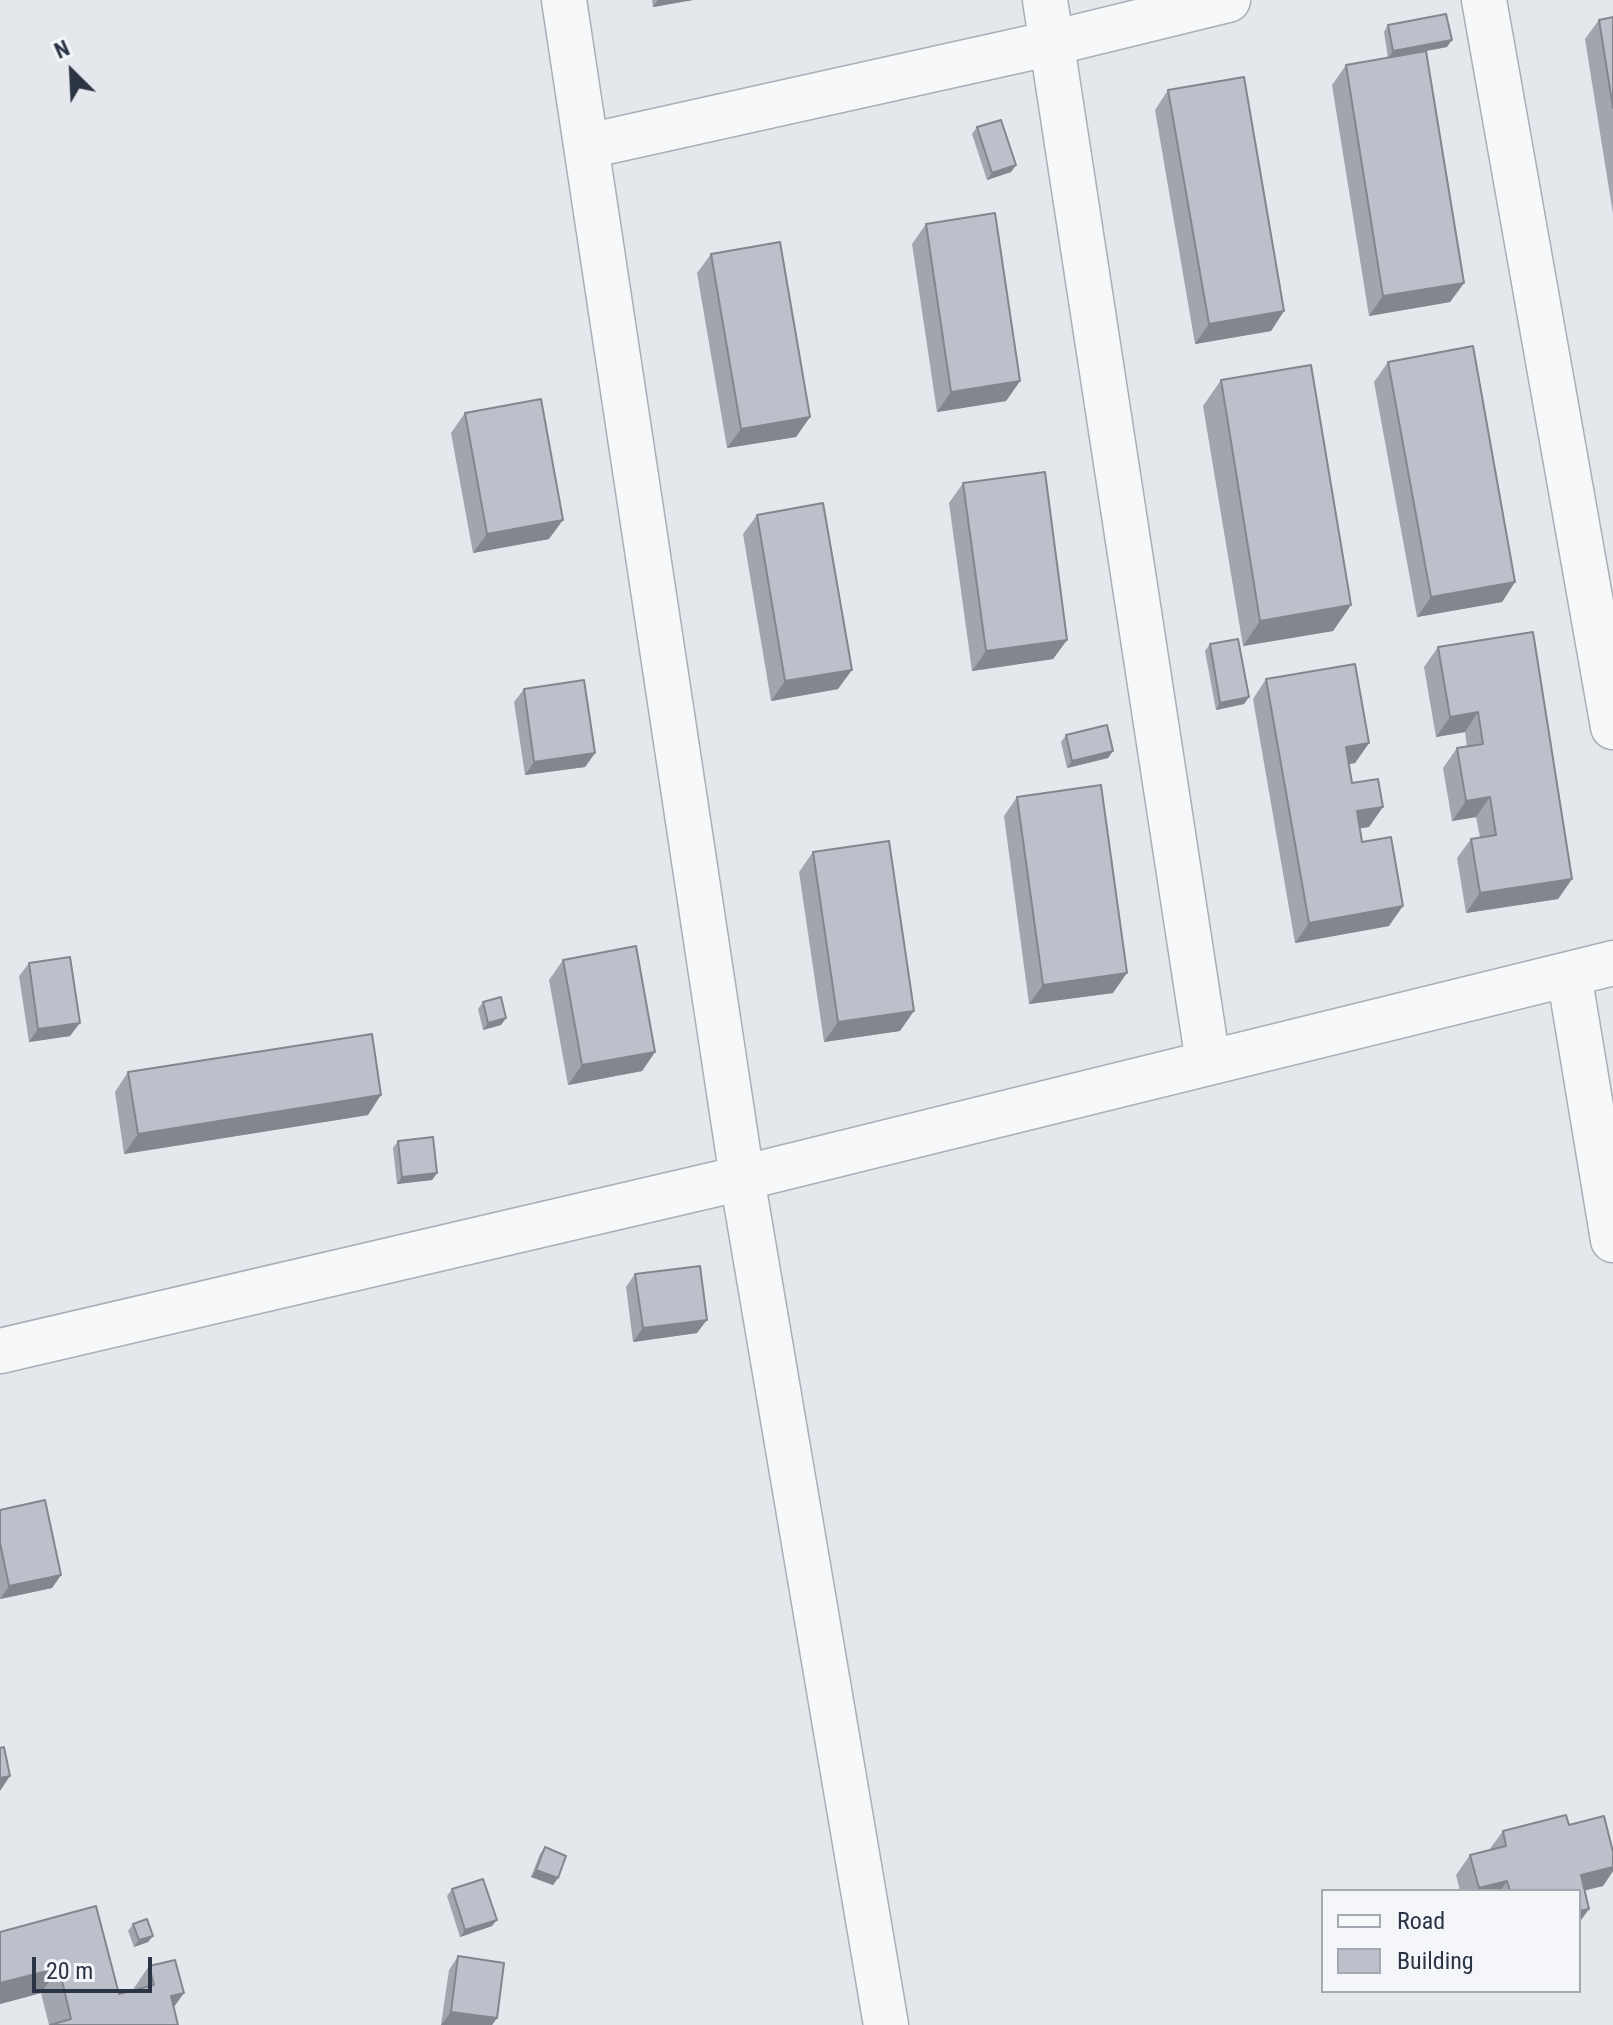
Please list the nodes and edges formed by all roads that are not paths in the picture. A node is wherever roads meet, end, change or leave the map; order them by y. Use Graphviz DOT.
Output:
graph roads {
  1 [pos="564,0"];
  2 [pos="1045,0"];
  3 [pos="1228,0"];
  4 [pos="1484,0"];
  5 [pos="1052,43"];
  6 [pos="588,146"];
  7 [pos="1613,727"];
  8 [pos="1613,963"];
  9 [pos="1569,974"];
  10 [pos="1208,1062"];
  11 [pos="742,1178"];
  12 [pos="1613,1240"];
  13 [pos="0,1351"];
  14 [pos="886,2025"];
  1 -- 6 [label="street"];
  2 -- 5 [label="street"];
  3 -- 5 [label="street"];
  4 -- 7 [label="street"];
  5 -- 6 [label="street"];
  5 -- 10 [label="street"];
  6 -- 11 [label="street"];
  8 -- 9 [label="street"];
  9 -- 10 [label="street"];
  9 -- 12 [label="street"];
  10 -- 11 [label="street"];
  11 -- 13 [label="street"];
  11 -- 14 [label="street"];
}
